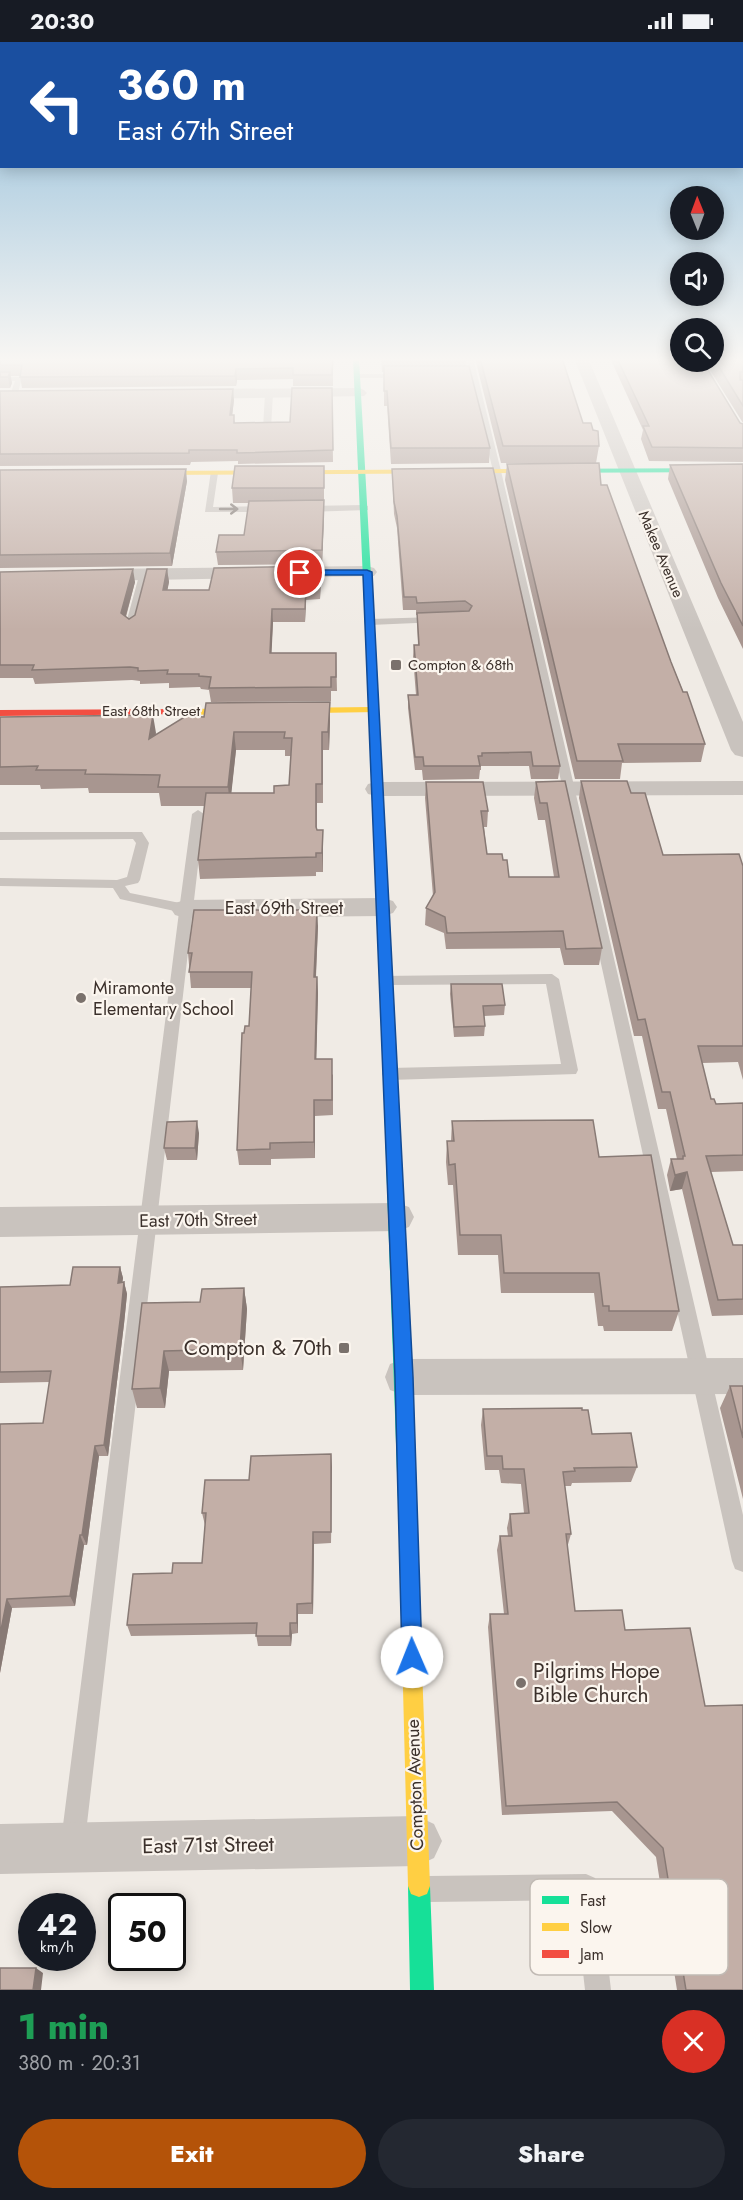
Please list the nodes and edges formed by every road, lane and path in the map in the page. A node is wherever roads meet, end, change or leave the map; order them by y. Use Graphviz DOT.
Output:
graph roads {
  1 [pos="362,449"];
  2 [pos="490,449"];
  3 [pos="617,449"];
  4 [pos="743,470"];
  5 [pos="497,471"];
  6 [pos="626,471"];
  7 [pos="363,472"];
  8 [pos="131,473"];
  9 [pos="214,473"];
  10 [pos="365,508"];
  11 [pos="275,509"];
  12 [pos="298,509"];
  13 [pos="367,572"];
  14 [pos="143,574"];
  15 [pos="72,575"];
  16 [pos="443,620"];
  17 [pos="369,622"];
  18 [pos="130,627"];
  19 [pos="373,710"];
  20 [pos="0,712"];
  21 [pos="743,750"];
  22 [pos="567,788"];
  23 [pos="743,788"];
  24 [pos="377,789"];
  25 [pos="198,814"];
  26 [pos="0,836"];
  27 [pos="0,882"];
  28 [pos="117,884"];
  29 [pos="383,907"];
  30 [pos="185,909"];
  31 [pos="386,980"];
  32 [pos="390,1074"];
  33 [pos="397,1217"];
  34 [pos="148,1221"];
  35 [pos="0,1222"];
  36 [pos="702,1376"];
  37 [pos="743,1376"];
  38 [pos="404,1377"];
  39 [pos="743,1561"];
  40 [pos="417,1842"];
  41 [pos="72,1848"];
  42 [pos="0,1849"];
  43 [pos="530,1888"];
  44 [pos="419,1889"];
  45 [pos="596,1975"];
  46 [pos="422,1990"];
  47 [pos="598,1990"];
  1 -- 7 [label="main road, Compton Avenue"];
  2 -- 5 [label="lane"];
  3 -- 6 [label="street, Makee Avenue"];
  4 -- 6 [label="main road"];
  5 -- 6 [label="main road"];
  5 -- 7 [label="main road"];
  5 -- 22 [label="lane"];
  6 -- 21 [label="street, Makee Avenue"];
  7 -- 9 [label="main road"];
  7 -- 10 [label="main road, Compton Avenue"];
  8 -- 9 [label="main road"];
  9 -- 11 [label="lane, one-way"];
  10 -- 12 [label="lane"];
  10 -- 13 [label="main road, Compton Avenue"];
  13 -- 14 [label="street"];
  13 -- 17 [label="main road, Compton Avenue"];
  14 -- 15 [label="street"];
  14 -- 18 [label="lane"];
  16 -- 17 [label="lane"];
  17 -- 19 [label="main road, Compton Avenue"];
  19 -- 20 [label="main road, East 68th Street"];
  19 -- 24 [label="main road, Compton Avenue"];
  22 -- 23 [label="street"];
  22 -- 24 [label="street"];
  22 -- 36 [label="lane"];
  24 -- 29 [label="main road, Compton Avenue"];
  25 -- 30 [label="lane"];
  26 -- 28 [label="lane"];
  27 -- 28 [label="lane"];
  28 -- 30 [label="lane"];
  29 -- 30 [label="street, East 69th Street"];
  29 -- 31 [label="main road, Compton Avenue"];
  30 -- 34 [label="lane"];
  31 -- 32 [label="main road, Compton Avenue"];
  31 -- 32 [label="lane"];
  32 -- 33 [label="main road, Compton Avenue"];
  33 -- 34 [label="street, East 70th Street"];
  33 -- 38 [label="main road, Compton Avenue"];
  34 -- 35 [label="street, East 70th Street"];
  34 -- 41 [label="lane"];
  36 -- 37 [label="street"];
  36 -- 38 [label="street"];
  36 -- 39 [label="lane"];
  38 -- 40 [label="main road, Compton Avenue"];
  40 -- 41 [label="street, East 71st Street"];
  40 -- 44 [label="main road, Compton Avenue"];
  41 -- 42 [label="street, East 71st Street"];
  43 -- 44 [label="lane"];
  44 -- 46 [label="main road, Compton Avenue"];
  45 -- 47 [label="lane"];
}
